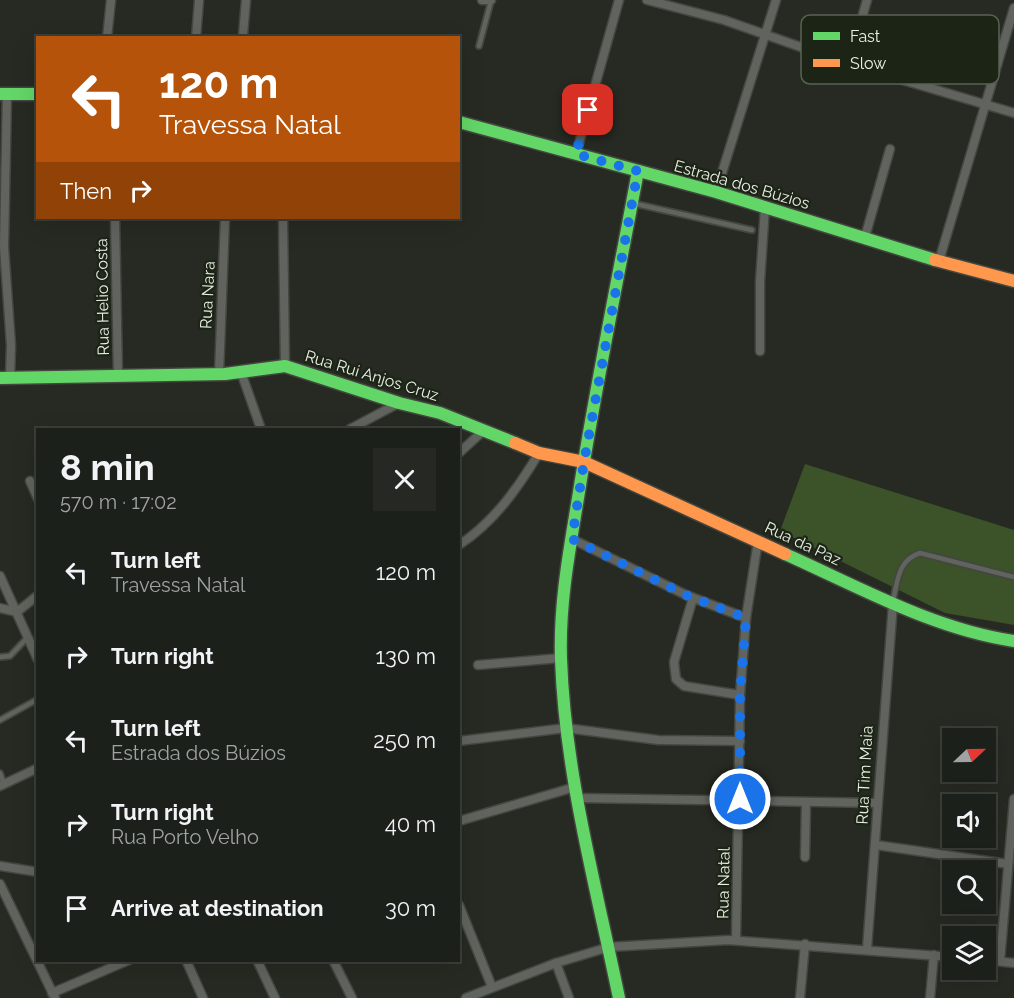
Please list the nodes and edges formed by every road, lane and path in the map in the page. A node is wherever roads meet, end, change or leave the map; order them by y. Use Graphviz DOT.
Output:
graph roads {
  1 [pos="111,0"];
  2 [pos="199,0"];
  3 [pos="246,0"];
  4 [pos="488,0"];
  5 [pos="619,0"];
  6 [pos="647,0"];
  7 [pos="776,0"];
  8 [pos="867,0"];
  9 [pos="679,3"];
  10 [pos="1014,8"];
  11 [pos="863,15"];
  12 [pos="1011,29"];
  13 [pos="243,34"];
  14 [pos="107,36"];
  15 [pos="196,36"];
  16 [pos="766,37"];
  17 [pos="479,46"];
  18 [pos="801,48"];
  19 [pos="999,66"];
  20 [pos="918,84"];
  21 [pos="993,84"];
  22 [pos="3,94"];
  23 [pos="36,94"];
  24 [pos="987,104"];
  25 [pos="1014,113"];
  26 [pos="460,122"];
  27 [pos="890,149"];
  28 [pos="576,154"];
  29 [pos="638,171"];
  30 [pos="716,192"];
  31 [pos="632,203"];
  32 [pos="765,207"];
  33 [pos="115,219"];
  34 [pos="225,219"];
  35 [pos="283,219"];
  36 [pos="752,230"];
  37 [pos="865,237"];
  38 [pos="939,261"];
  39 [pos="1014,281"];
  40 [pos="760,351"];
  41 [pos="285,366"];
  42 [pos="241,372"];
  43 [pos="219,374"];
  44 [pos="118,376"];
  45 [pos="5,378"];
  46 [pos="399,403"];
  47 [pos="261,428"];
  48 [pos="352,428"];
  49 [pos="483,431"];
  50 [pos="460,452"];
  51 [pos="539,453"];
  52 [pos="584,462"];
  53 [pos="30,481"];
  54 [pos="36,494"];
  55 [pos="572,539"];
  56 [pos="758,541"];
  57 [pos="460,544"];
  58 [pos="0,576"];
  59 [pos="1014,578"];
  60 [pos="36,596"];
  61 [pos="693,598"];
  62 [pos="892,603"];
  63 [pos="0,608"];
  64 [pos="17,612"];
  65 [pos="746,618"];
  66 [pos="27,638"];
  67 [pos="1014,641"];
  68 [pos="36,656"];
  69 [pos="0,657"];
  70 [pos="561,658"];
  71 [pos="478,665"];
  72 [pos="740,695"];
  73 [pos="36,700"];
  74 [pos="0,720"];
  75 [pos="566,728"];
  76 [pos="460,741"];
  77 [pos="740,741"];
  78 [pos="36,769"];
  79 [pos="0,773"];
  80 [pos="2,785"];
  81 [pos="576,793"];
  82 [pos="740,799"];
  83 [pos="1014,799"];
  84 [pos="806,803"];
  85 [pos="877,803"];
  86 [pos="460,821"];
  87 [pos="876,845"];
  88 [pos="806,857"];
  89 [pos="1008,864"];
  90 [pos="0,866"];
  91 [pos="36,872"];
  92 [pos="0,884"];
  93 [pos="1,896"];
  94 [pos="460,907"];
  95 [pos="736,940"];
  96 [pos="805,944"];
  97 [pos="609,947"];
  98 [pos="867,949"];
  99 [pos="934,955"];
  100 [pos="942,956"];
  101 [pos="996,961"];
  102 [pos="1000,961"];
  103 [pos="125,962"];
  104 [pos="187,962"];
  105 [pos="258,962"];
  106 [pos="334,962"];
  107 [pos="556,963"];
  108 [pos="1014,963"];
  109 [pos="492,987"];
  110 [pos="53,995"];
  111 [pos="203,998"];
  112 [pos="275,998"];
  113 [pos="352,998"];
  114 [pos="466,998"];
  115 [pos="569,998"];
  116 [pos="619,998"];
  117 [pos="800,998"];
  118 [pos="930,998"];
  1 -- 14 [label="street"];
  2 -- 15 [label="street"];
  3 -- 13 [label="street"];
  4 -- 17 [label="lane"];
  5 -- 28 [label="street"];
  6 -- 9 [label="street"];
  7 -- 16 [label="street"];
  8 -- 11 [label="street"];
  9 -- 16 [label="street"];
  10 -- 12 [label="street"];
  12 -- 19 [label="street"];
  16 -- 18 [label="street"];
  16 -- 30 [label="street"];
  20 -- 24 [label="street"];
  21 -- 24 [label="street"];
  22 -- 23 [label="street"];
  22 -- 45 [label="street"];
  24 -- 25 [label="street"];
  24 -- 38 [label="street"];
  26 -- 28 [label="street, Estrada dos Búzios"];
  27 -- 37 [label="street"];
  28 -- 29 [label="street, Estrada dos Búzios"];
  29 -- 30 [label="street, Estrada dos Búzios"];
  29 -- 31 [label="street"];
  30 -- 32 [label="street, Estrada dos Búzios"];
  31 -- 36 [label="lane"];
  31 -- 52 [label="street"];
  32 -- 37 [label="street, Estrada dos Búzios"];
  32 -- 40 [label="street"];
  33 -- 44 [label="street, Rua Helio Costa"];
  34 -- 43 [label="street, Rua Nara"];
  35 -- 41 [label="street"];
  37 -- 38 [label="street, Estrada dos Búzios"];
  38 -- 39 [label="street, Estrada dos Búzios"];
  41 -- 42 [label="street, Rua Rui Anjos Cruz"];
  41 -- 46 [label="street, Rua Rui Anjos Cruz"];
  42 -- 43 [label="street, Rua Rui Anjos Cruz"];
  42 -- 47 [label="street"];
  43 -- 44 [label="street, Rua Rui Anjos Cruz"];
  44 -- 45 [label="street, Rua Rui Anjos Cruz"];
  46 -- 48 [label="street"];
  46 -- 49 [label="street, Rua Rui Anjos Cruz"];
  49 -- 50 [label="street"];
  49 -- 51 [label="street, Rua Rui Anjos Cruz"];
  51 -- 52 [label="street, Rua Rui Anjos Cruz"];
  51 -- 57 [label="street"];
  52 -- 55 [label="street"];
  52 -- 56 [label="street, Rua da Paz"];
  53 -- 54 [label="street"];
  55 -- 61 [label="street"];
  55 -- 70 [label="street"];
  56 -- 62 [label="street, Rua da Paz"];
  56 -- 65 [label="street, Rua Natal"];
  58 -- 64 [label="street"];
  59 -- 62 [label="lane"];
  60 -- 64 [label="street"];
  61 -- 65 [label="street"];
  61 -- 72 [label="street"];
  62 -- 67 [label="street, Rua da Paz"];
  62 -- 85 [label="street, Rua Tim Maia"];
  63 -- 64 [label="street"];
  64 -- 66 [label="street"];
  65 -- 72 [label="street, Rua Natal"];
  66 -- 68 [label="street"];
  66 -- 69 [label="lane"];
  70 -- 71 [label="street"];
  70 -- 75 [label="street"];
  72 -- 77 [label="street, Rua Natal"];
  73 -- 74 [label="lane"];
  75 -- 76 [label="street"];
  75 -- 77 [label="street"];
  75 -- 81 [label="street"];
  77 -- 82 [label="street, Rua Natal"];
  78 -- 80 [label="street"];
  79 -- 80 [label="lane"];
  81 -- 82 [label="street"];
  81 -- 86 [label="street"];
  81 -- 97 [label="street"];
  82 -- 84 [label="street"];
  82 -- 95 [label="street, Rua Natal"];
  83 -- 89 [label="street"];
  84 -- 85 [label="street"];
  84 -- 88 [label="street"];
  85 -- 87 [label="street, Rua Tim Maia"];
  87 -- 89 [label="street"];
  87 -- 98 [label="street, Rua Tim Maia"];
  89 -- 102 [label="street"];
  90 -- 91 [label="street"];
  92 -- 93 [label="street"];
  93 -- 110 [label="street"];
  94 -- 109 [label="street"];
  95 -- 96 [label="street"];
  95 -- 97 [label="street"];
  96 -- 98 [label="street"];
  96 -- 117 [label="street"];
  97 -- 107 [label="street"];
  97 -- 116 [label="street"];
  98 -- 99 [label="street"];
  99 -- 100 [label="street"];
  99 -- 118 [label="street"];
  101 -- 102 [label="street"];
  102 -- 108 [label="street"];
  103 -- 110 [label="street"];
  104 -- 111 [label="street"];
  105 -- 112 [label="street"];
  106 -- 113 [label="street"];
  107 -- 109 [label="street"];
  107 -- 115 [label="street"];
  109 -- 114 [label="street"];
}
